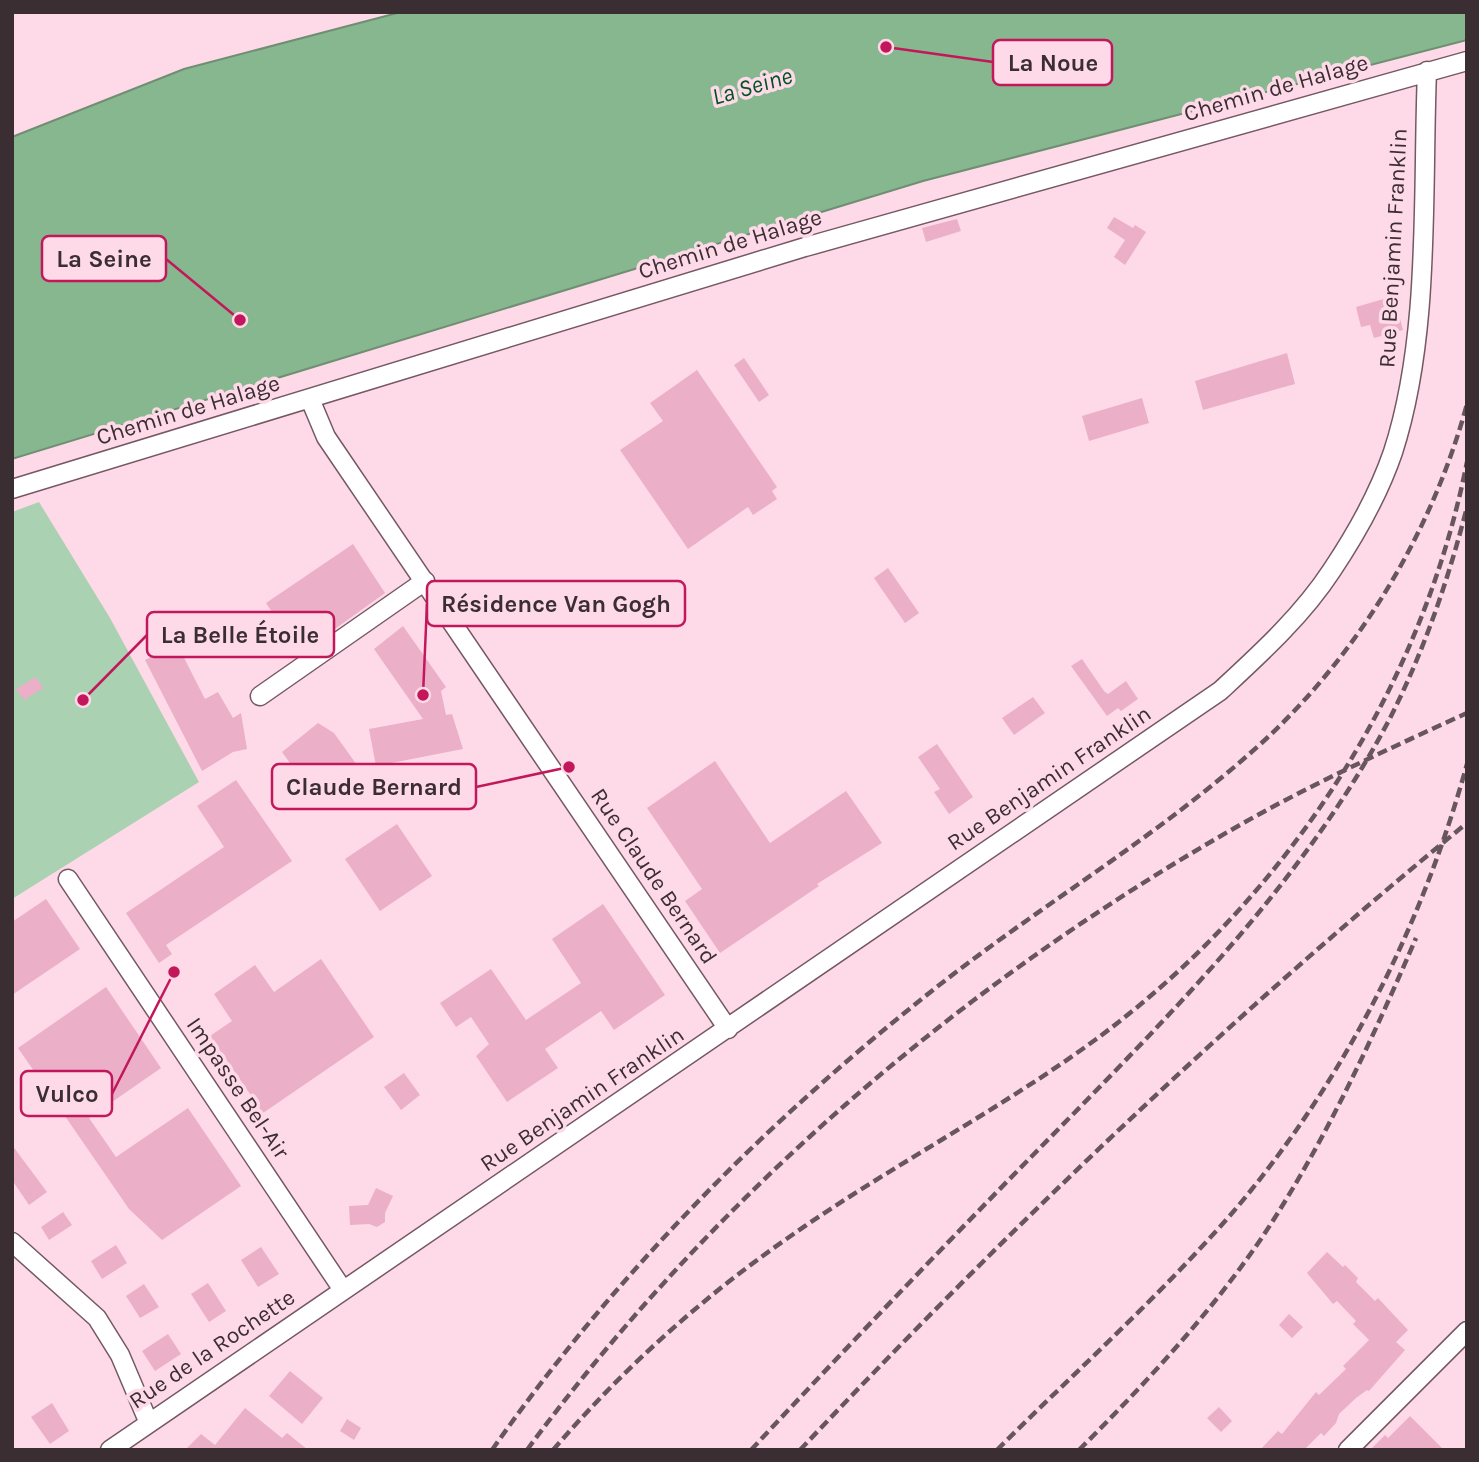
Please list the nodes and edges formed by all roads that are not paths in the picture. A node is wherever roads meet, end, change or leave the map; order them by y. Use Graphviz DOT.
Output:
graph roads {
  1 [pos="1467,61"];
  2 [pos="1426,71"];
  3 [pos="310,399"];
  4 [pos="12,489"];
  5 [pos="425,581"];
  6 [pos="260,696"];
  7 [pos="68,879"];
  8 [pos="728,1030"];
  9 [pos="12,1242"];
  10 [pos="343,1290"];
  11 [pos="1467,1331"];
  12 [pos="148,1421"];
  13 [pos="110,1450"];
  14 [pos="1348,1450"];
  1 -- 2 [label="street, Chemin de Halage"];
  2 -- 3 [label="street, Chemin de Halage"];
  2 -- 8 [label="street, Rue Benjamin Franklin"];
  3 -- 4 [label="street, Chemin de Halage"];
  3 -- 5 [label="street, Rue Claude Bernard"];
  5 -- 6 [label="street"];
  5 -- 8 [label="street, Rue Claude Bernard"];
  7 -- 10 [label="street, Impasse Bel-Air"];
  8 -- 10 [label="street, Rue Benjamin Franklin"];
  9 -- 12 [label="street"];
  10 -- 12 [label="street, Rue de la Rochette"];
  11 -- 14 [label="street"];
  12 -- 13 [label="street, Rue de la Rochette"];
}
